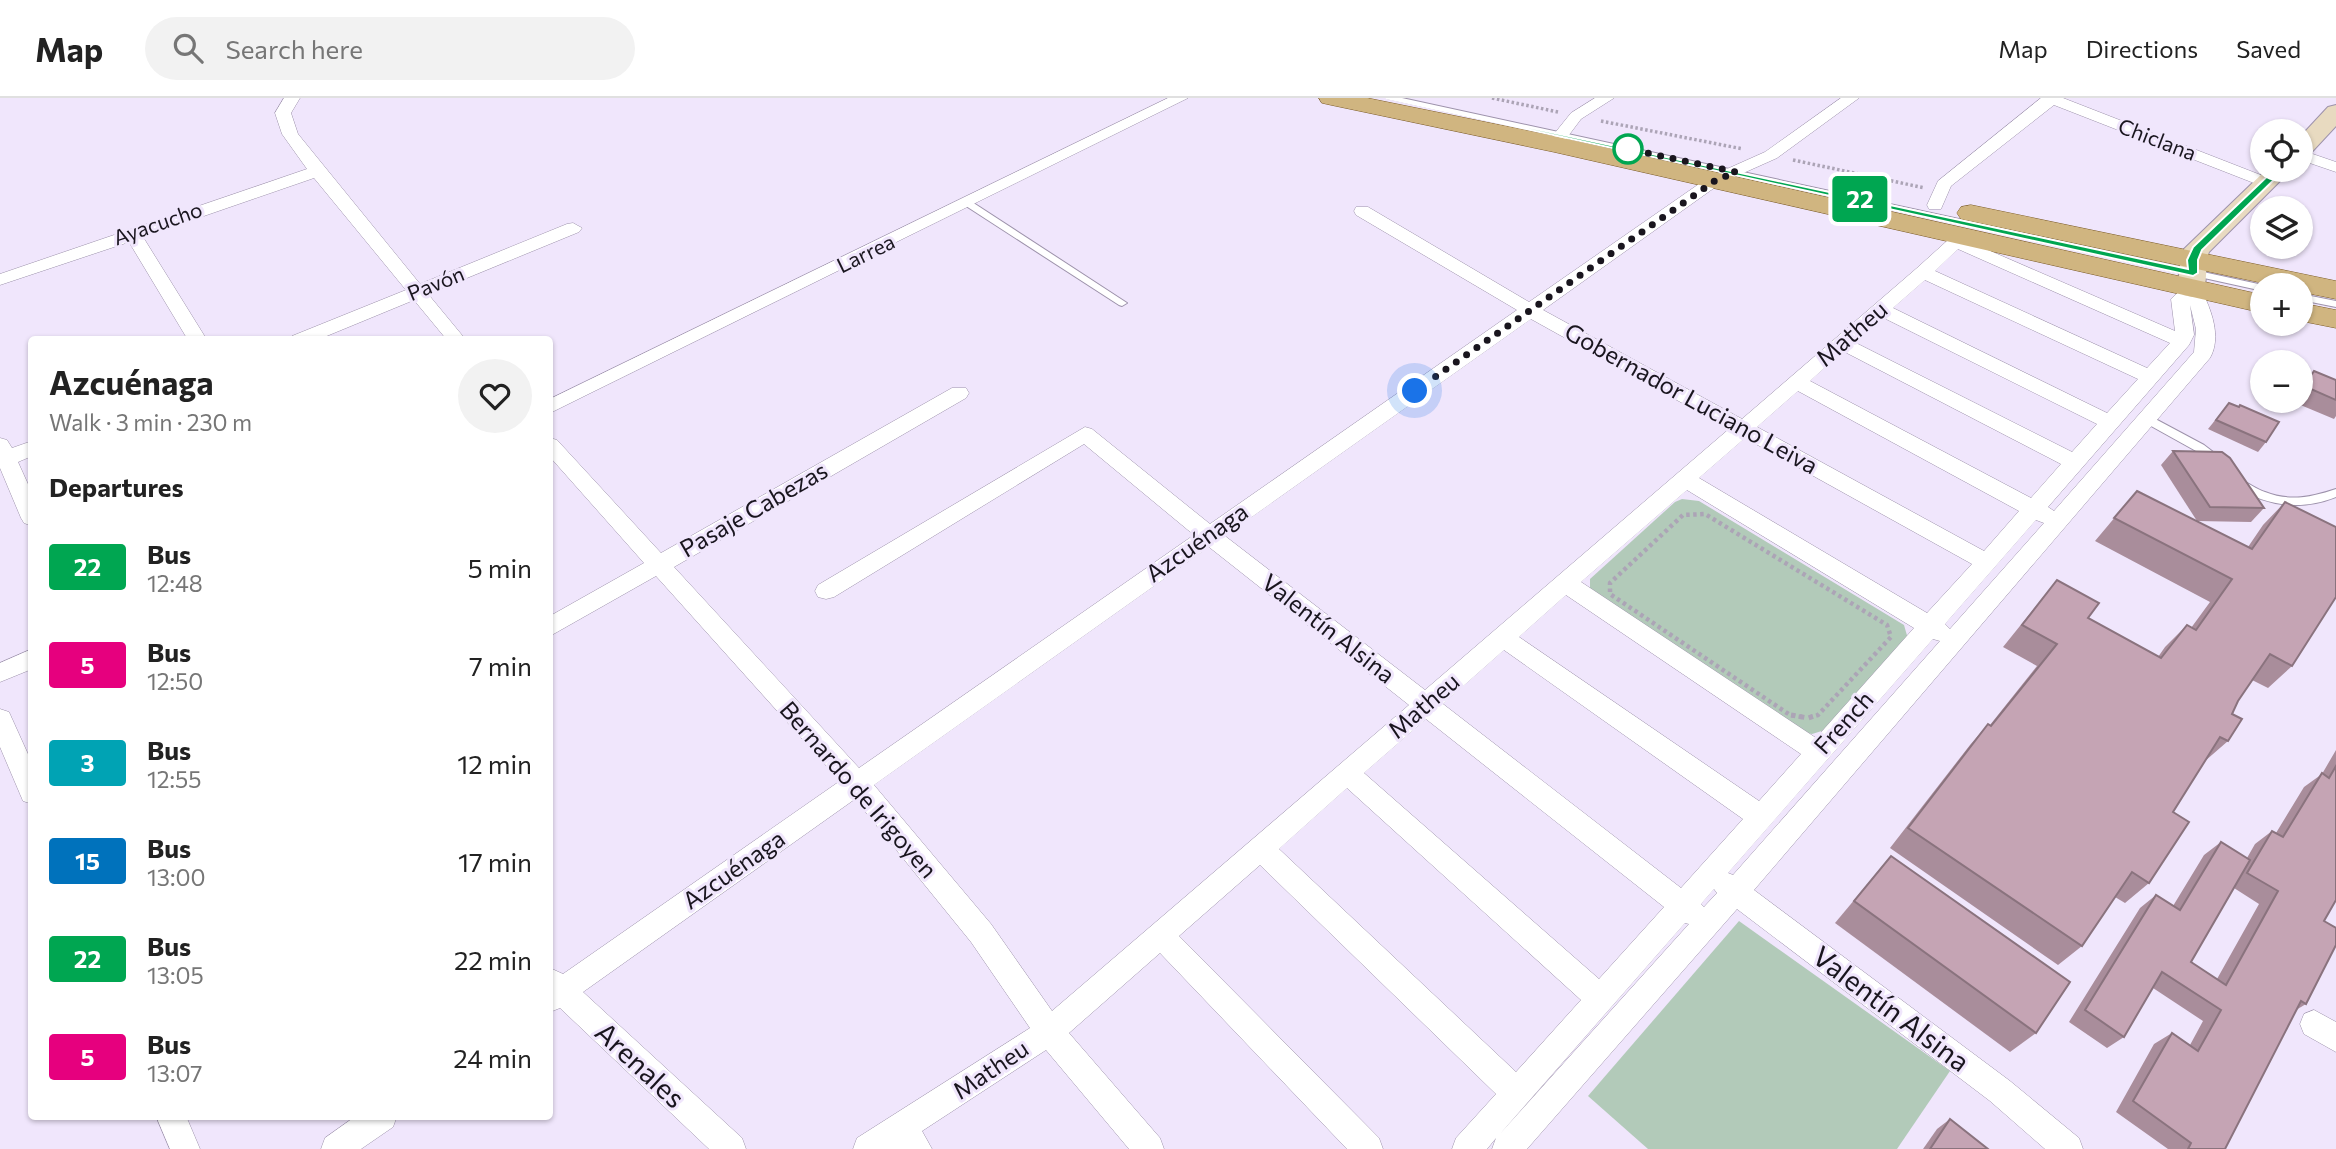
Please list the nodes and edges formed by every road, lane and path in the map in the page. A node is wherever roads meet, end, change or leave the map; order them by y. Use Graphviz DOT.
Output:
graph roads {
  1 [pos="292,98"];
  2 [pos="1180,98"];
  3 [pos="1331,98"];
  4 [pos="1391,98"];
  5 [pos="1447,98"];
  6 [pos="1492,98"];
  7 [pos="1606,98"];
  8 [pos="1851,98"];
  9 [pos="2052,99"];
  10 [pos="2336,112"];
  11 [pos="1565,129"];
  12 [pos="2313,139"];
  13 [pos="2313,158"];
  14 [pos="2336,167"];
  15 [pos="1744,168"];
  16 [pos="2250,168"];
  17 [pos="317,171"];
  18 [pos="2266,182"];
  19 [pos="1937,198"];
  20 [pos="969,204"];
  21 [pos="1362,211"];
  22 [pos="573,228"];
  23 [pos="132,233"];
  24 [pos="1957,239"];
  25 [pos="1923,272"];
  26 [pos="2193,274"];
  27 [pos="0,280"];
  28 [pos="2250,285"];
  29 [pos="2336,290"];
  30 [pos="416,292"];
  31 [pos="2250,298"];
  32 [pos="2313,299"];
  33 [pos="1122,303"];
  34 [pos="2336,304"];
  35 [pos="1880,309"];
  36 [pos="1529,310"];
  37 [pos="2313,314"];
  38 [pos="2336,319"];
  39 [pos="196,336"];
  40 [pos="309,336"];
  41 [pos="454,336"];
  42 [pos="2182,341"];
  43 [pos="1842,343"];
  44 [pos="2150,377"];
  45 [pos="1797,382"];
  46 [pos="959,393"];
  47 [pos="553,406"];
  48 [pos="2146,418"];
  49 [pos="2110,422"];
  50 [pos="1743,428"];
  51 [pos="553,448"];
  52 [pos="28,449"];
  53 [pos="2,455"];
  54 [pos="2075,462"];
  55 [pos="1685,479"];
  56 [pos="2336,493"];
  57 [pos="2034,509"];
  58 [pos="28,510"];
  59 [pos="2056,520"];
  60 [pos="1209,535"];
  61 [pos="1986,562"];
  62 [pos="656,566"];
  63 [pos="1564,583"];
  64 [pos="827,591"];
  65 [pos="1876,616"];
  66 [pos="553,625"];
  67 [pos="1930,626"];
  68 [pos="1502,637"];
  69 [pos="1952,639"];
  70 [pos="28,660"];
  71 [pos="0,673"];
  72 [pos="1425,705"];
  73 [pos="0,719"];
  74 [pos="1818,752"];
  75 [pos="1347,773"];
  76 [pos="857,783"];
  77 [pos="28,784"];
  78 [pos="1761,817"];
  79 [pos="1260,848"];
  80 [pos="1711,873"];
  81 [pos="1735,892"];
  82 [pos="1682,905"];
  83 [pos="1706,924"];
  84 [pos="1160,935"];
  85 [pos="553,990"];
  86 [pos="1599,998"];
  87 [pos="1049,1032"];
  88 [pos="1516,1093"];
  89 [pos="173,1120"];
  90 [pos="376,1120"];
  91 [pos="909,1139"];
  92 [pos="185,1149"];
  93 [pos="336,1149"];
  94 [pos="730,1149"];
  95 [pos="868,1149"];
  96 [pos="1149,1149"];
  97 [pos="1368,1149"];
  98 [pos="1467,1149"];
  99 [pos="1507,1149"];
  100 [pos="2068,1149"];
  1 -- 17 [label="street"];
  2 -- 20 [label="street, Larrea"];
  3 -- 11 [label="main road"];
  4 -- 11 [label="lane"];
  5 -- 11 [label="main road"];
  6 -- 11 [label="path"];
  7 -- 11 [label="street"];
  8 -- 15 [label="street, Azcuénaga"];
  9 -- 16 [label="street, Chiclana"];
  9 -- 19 [label="street"];
  10 -- 12 [label="street"];
  11 -- 15 [label="main road"];
  11 -- 15 [label="main road"];
  11 -- 15 [label="path"];
  13 -- 14 [label="street"];
  15 -- 19 [label="main road"];
  15 -- 19 [label="path"];
  15 -- 24 [label="main road"];
  15 -- 26 [label="lane"];
  15 -- 36 [label="street, Azcuénaga"];
  17 -- 23 [label="street, Ayacucho"];
  17 -- 30 [label="street"];
  18 -- 26 [label="street"];
  19 -- 26 [label="main road"];
  20 -- 33 [label="lane"];
  20 -- 47 [label="street, Larrea"];
  21 -- 36 [label="street, Gobernador Luciano Leiva"];
  22 -- 30 [label="street, Pavón"];
  23 -- 27 [label="street, Ayacucho"];
  23 -- 39 [label="street"];
  24 -- 25 [label="street, Matheu"];
  24 -- 26 [label="main road"];
  24 -- 42 [label="street"];
  25 -- 35 [label="street, Matheu"];
  25 -- 44 [label="street"];
  26 -- 28 [label="lane"];
  26 -- 29 [label="main road"];
  26 -- 31 [label="main road"];
  26 -- 42 [label="street"];
  26 -- 48 [label="street, French"];
  30 -- 40 [label="street, Pavón"];
  30 -- 41 [label="street"];
  32 -- 34 [label="lane"];
  35 -- 43 [label="street, Matheu"];
  35 -- 49 [label="street"];
  36 -- 50 [label="street, Gobernador Luciano Leiva"];
  36 -- 60 [label="street, Azcuénaga"];
  37 -- 38 [label="main road"];
  42 -- 44 [label="street, French"];
  43 -- 45 [label="street, Matheu"];
  43 -- 54 [label="street"];
  44 -- 49 [label="street, French"];
  45 -- 50 [label="street, Matheu"];
  45 -- 57 [label="street"];
  46 -- 62 [label="street, Pasaje Cabezas"];
  48 -- 56 [label="lane"];
  48 -- 59 [label="street, French"];
  49 -- 54 [label="street, French"];
  50 -- 55 [label="street, Matheu"];
  50 -- 61 [label="street, Gobernador Luciano Leiva"];
  51 -- 62 [label="street, Bernardo de Irigoyen"];
  52 -- 53 [label="street"];
  53 -- 58 [label="street"];
  54 -- 57 [label="street, French"];
  55 -- 63 [label="street, Matheu"];
  55 -- 67 [label="street"];
  57 -- 59 [label="street"];
  57 -- 61 [label="street, French"];
  59 -- 69 [label="street, French"];
  60 -- 64 [label="street, Valentín Alsina"];
  60 -- 72 [label="street, Valentín Alsina"];
  60 -- 76 [label="street, Azcuénaga"];
  61 -- 67 [label="street, French"];
  62 -- 66 [label="street, Pasaje Cabezas"];
  62 -- 76 [label="street, Bernardo de Irigoyen"];
  63 -- 68 [label="street, Matheu"];
  63 -- 74 [label="street"];
  65 -- 65 [label="path"];
  67 -- 69 [label="street"];
  67 -- 74 [label="street, French"];
  68 -- 72 [label="street, Matheu"];
  68 -- 78 [label="street"];
  69 -- 81 [label="street, French"];
  70 -- 71 [label="street"];
  72 -- 75 [label="street, Matheu"];
  72 -- 82 [label="street, Valentín Alsina"];
  73 -- 77 [label="street"];
  74 -- 78 [label="street, French"];
  75 -- 79 [label="street, Matheu"];
  75 -- 86 [label="street"];
  76 -- 85 [label="street, Azcuénaga"];
  76 -- 87 [label="street, Bernardo de Irigoyen"];
  78 -- 80 [label="street, French"];
  79 -- 84 [label="street, Matheu"];
  79 -- 88 [label="street"];
  80 -- 81 [label="street, Valentín Alsina"];
  80 -- 82 [label="street, French"];
  81 -- 83 [label="street, French"];
  81 -- 100 [label="street, Valentín Alsina"];
  82 -- 83 [label="street, Valentín Alsina"];
  82 -- 86 [label="street, French"];
  83 -- 99 [label="street, French"];
  84 -- 87 [label="street, Matheu"];
  84 -- 97 [label="street"];
  85 -- 94 [label="street, Arenales"];
  86 -- 88 [label="street, French"];
  87 -- 91 [label="street, Matheu"];
  87 -- 96 [label="street, Bernardo de Irigoyen"];
  88 -- 98 [label="street, French"];
  89 -- 92 [label="street"];
  90 -- 93 [label="street"];
  91 -- 95 [label="street, Matheu"];
}
